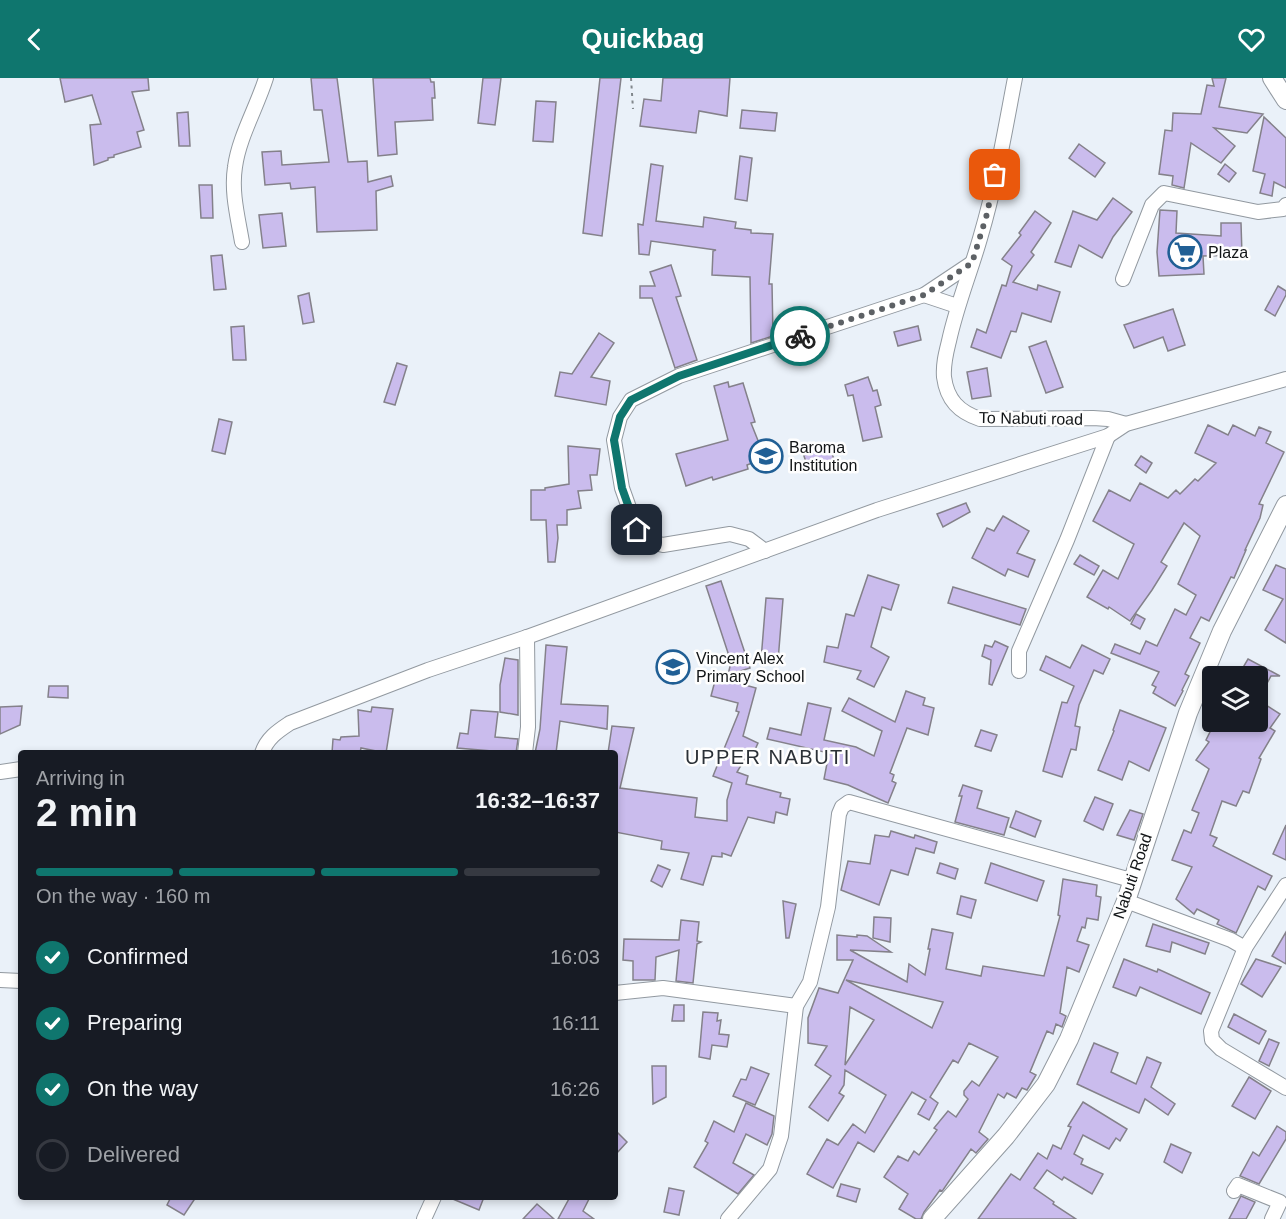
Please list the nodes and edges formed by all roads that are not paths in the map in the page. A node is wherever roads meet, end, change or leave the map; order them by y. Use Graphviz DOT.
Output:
graph roads {
  1 [pos="266,78"];
  2 [pos="1015,78"];
  3 [pos="1272,78"];
  4 [pos="1286,100"];
  5 [pos="1286,206"];
  6 [pos="242,242"];
  7 [pos="972,263"];
  8 [pos="1123,279"];
  9 [pos="924,295"];
  10 [pos="957,306"];
  11 [pos="1286,379"];
  12 [pos="1126,424"];
  13 [pos="1108,436"];
  14 [pos="1286,505"];
  15 [pos="765,551"];
  16 [pos="527,637"];
  17 [pos="1019,671"];
  18 [pos="261,750"];
  19 [pos="525,750"];
  20 [pos="18,769"];
  21 [pos="0,772"];
  22 [pos="1131,880"];
  23 [pos="1286,885"];
  24 [pos="1126,901"];
  25 [pos="1245,948"];
  26 [pos="0,980"];
  27 [pos="18,981"];
  28 [pos="618,993"];
  29 [pos="796,1006"];
  30 [pos="1286,1088"];
  31 [pos="1234,1191"];
  32 [pos="433,1200"];
  33 [pos="424,1219"];
  34 [pos="728,1219"];
  35 [pos="932,1219"];
  36 [pos="1272,1219"];
  1 -- 6 [label="street"];
  2 -- 7 [label="street, To Nabuti road"];
  3 -- 4 [label="street"];
  5 -- 8 [label="street"];
  7 -- 9 [label="street"];
  7 -- 10 [label="street, To Nabuti road"];
  9 -- 10 [label="street"];
  9 -- 15 [label="street"];
  10 -- 12 [label="street, To Nabuti road"];
  11 -- 12 [label="street"];
  12 -- 13 [label="street"];
  13 -- 15 [label="street"];
  13 -- 17 [label="street"];
  14 -- 22 [label="street, Nabuti Road"];
  15 -- 16 [label="street"];
  16 -- 18 [label="street"];
  16 -- 19 [label="street"];
  20 -- 21 [label="street"];
  22 -- 24 [label="street, Nabuti Road"];
  22 -- 29 [label="street"];
  23 -- 25 [label="street"];
  24 -- 25 [label="street"];
  24 -- 35 [label="street, Nabuti Road"];
  25 -- 30 [label="street"];
  26 -- 27 [label="street"];
  28 -- 29 [label="street"];
  29 -- 34 [label="street"];
  31 -- 36 [label="street"];
  32 -- 33 [label="street"];
}
